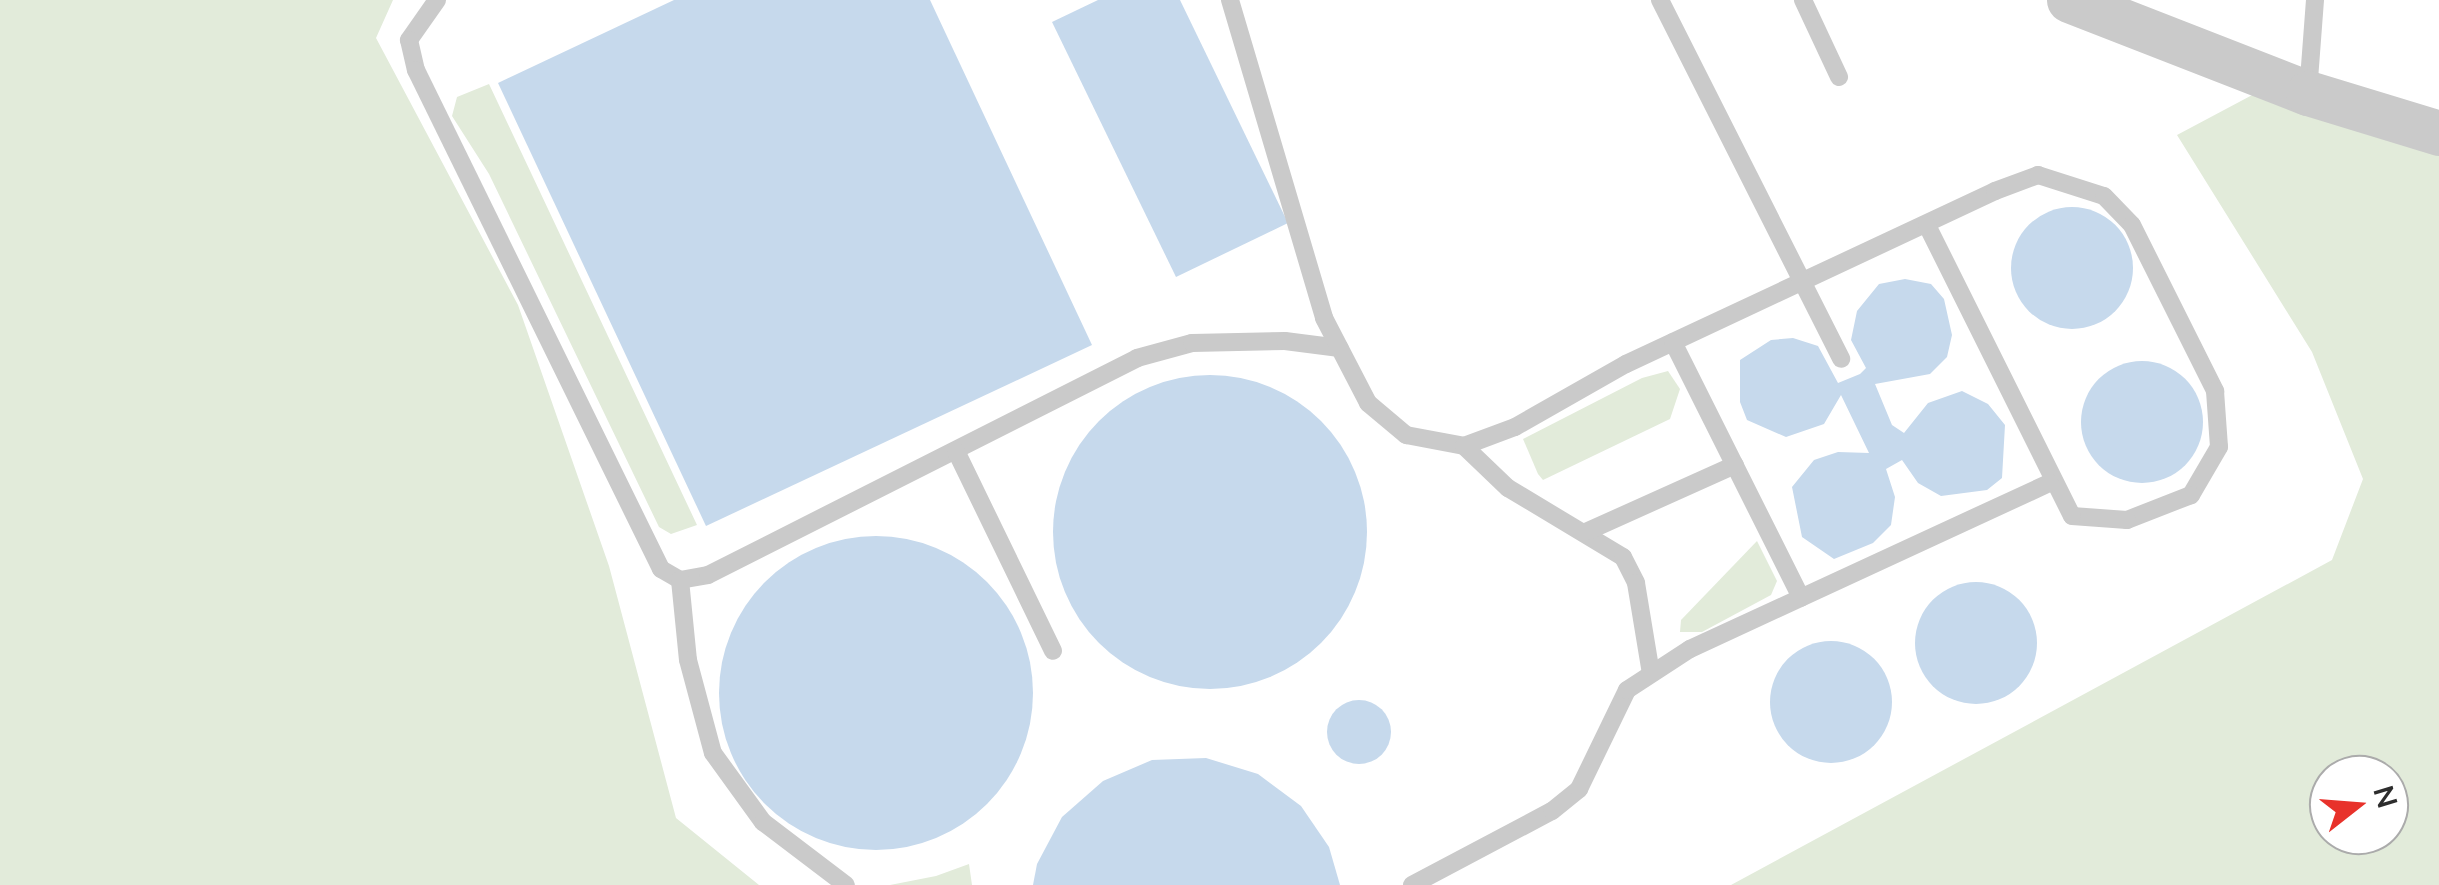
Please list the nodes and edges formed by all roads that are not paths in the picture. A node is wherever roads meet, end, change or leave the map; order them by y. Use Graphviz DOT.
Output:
graph roads {
  1 [pos="438,0"];
  2 [pos="1230,0"];
  3 [pos="1660,0"];
  4 [pos="1803,0"];
  5 [pos="2068,0"];
  6 [pos="2315,0"];
  7 [pos="1840,77"];
  8 [pos="2308,93"];
  9 [pos="2439,134"];
  10 [pos="1927,225"];
  11 [pos="1800,284"];
  12 [pos="1673,342"];
  13 [pos="1340,348"];
  14 [pos="1842,359"];
  15 [pos="1464,446"];
  16 [pos="956,451"];
  17 [pos="1735,465"];
  18 [pos="2050,483"];
  19 [pos="1588,531"];
  20 [pos="680,580"];
  21 [pos="1802,598"];
  22 [pos="1053,652"];
  23 [pos="1651,674"];
  24 [pos="846,885"];
  25 [pos="1412,885"];
  1 -- 20 [label="lane"];
  2 -- 13 [label="lane"];
  3 -- 11 [label="lane"];
  4 -- 7 [label="lane"];
  5 -- 8 [label="street"];
  6 -- 8 [label="lane"];
  8 -- 9 [label="street"];
  10 -- 11 [label="lane"];
  10 -- 18 [label="lane"];
  10 -- 18 [label="lane"];
  11 -- 12 [label="lane"];
  11 -- 14 [label="lane"];
  12 -- 15 [label="lane"];
  12 -- 17 [label="lane"];
  13 -- 15 [label="lane"];
  13 -- 16 [label="lane"];
  15 -- 19 [label="lane"];
  16 -- 20 [label="lane"];
  16 -- 22 [label="lane"];
  17 -- 19 [label="lane"];
  17 -- 21 [label="lane"];
  18 -- 21 [label="lane"];
  19 -- 23 [label="lane"];
  20 -- 24 [label="lane"];
  21 -- 23 [label="lane"];
  23 -- 25 [label="lane"];
}
